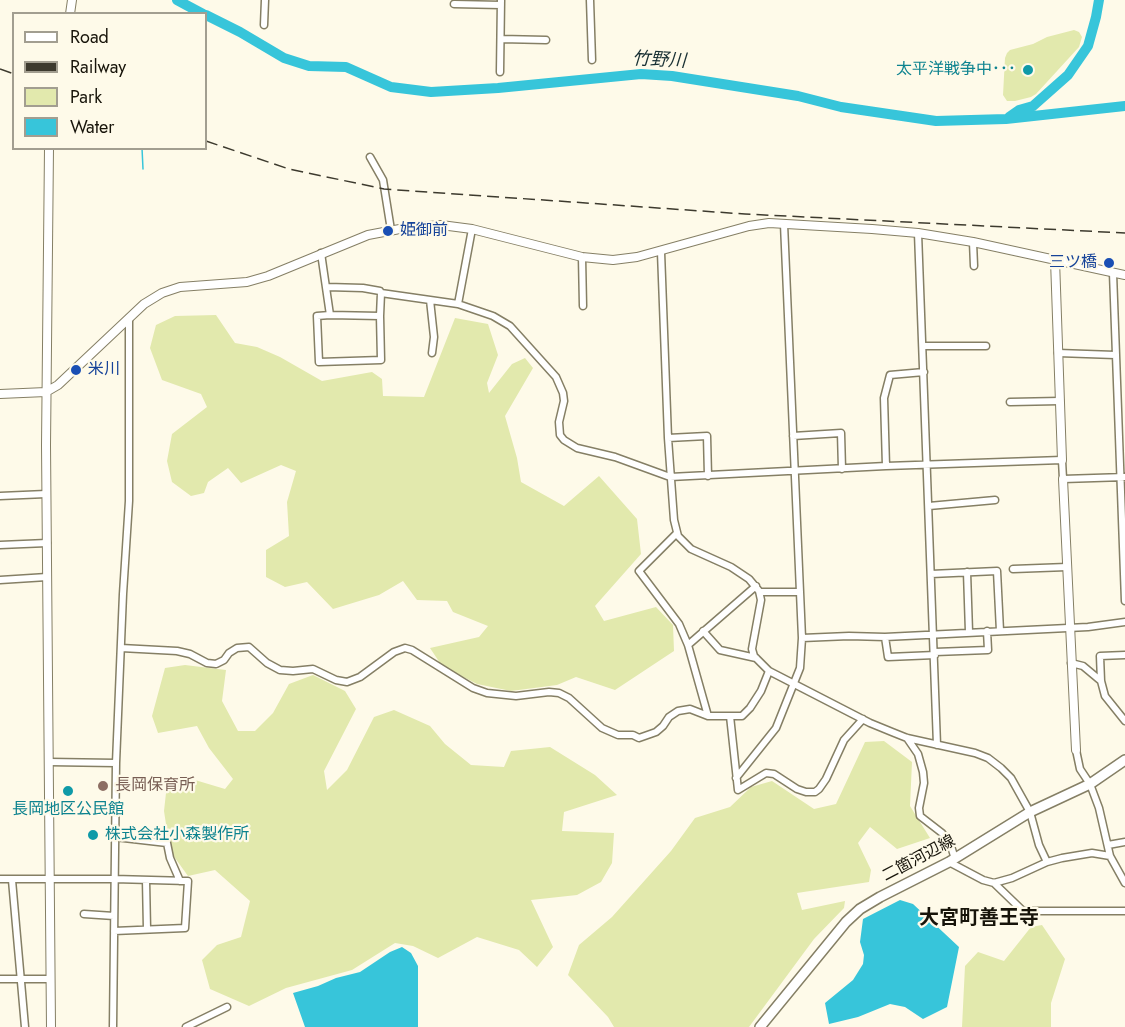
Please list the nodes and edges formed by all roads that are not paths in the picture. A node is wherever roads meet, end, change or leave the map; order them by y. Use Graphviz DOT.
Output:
graph roads {
  1 [pos="265,0"];
  2 [pos="590,0"];
  3 [pos="501,2"];
  4 [pos="454,4"];
  5 [pos="264,25"];
  6 [pos="501,39"];
  7 [pos="546,40"];
  8 [pos="592,60"];
  9 [pos="500,72"];
  10 [pos="49,150"];
  11 [pos="370,157"];
  12 [pos="784,224"];
  13 [pos="472,229"];
  14 [pos="391,230"];
  15 [pos="918,233"];
  16 [pos="973,242"];
  17 [pos="661,252"];
  18 [pos="321,253"];
  19 [pos="582,257"];
  20 [pos="1055,260"];
  21 [pos="974,266"];
  22 [pos="1113,273"];
  23 [pos="1125,275"];
  24 [pos="327,286"];
  25 [pos="381,293"];
  26 [pos="430,300"];
  27 [pos="458,304"];
  28 [pos="583,306"];
  29 [pos="330,315"];
  30 [pos="380,316"];
  31 [pos="129,318"];
  32 [pos="923,346"];
  33 [pos="986,346"];
  34 [pos="432,353"];
  35 [pos="1058,353"];
  36 [pos="1115,355"];
  37 [pos="924,372"];
  38 [pos="46,392"];
  39 [pos="0,394"];
  40 [pos="1060,401"];
  41 [pos="1010,402"];
  42 [pos="793,436"];
  43 [pos="668,438"];
  44 [pos="1062,460"];
  45 [pos="928,465"];
  46 [pos="886,466"];
  47 [pos="842,469"];
  48 [pos="794,471"];
  49 [pos="708,476"];
  50 [pos="670,477"];
  51 [pos="1122,477"];
  52 [pos="1063,479"];
  53 [pos="46,494"];
  54 [pos="0,496"];
  55 [pos="995,500"];
  56 [pos="930,506"];
  57 [pos="677,533"];
  58 [pos="47,543"];
  59 [pos="0,545"];
  60 [pos="1067,567"];
  61 [pos="1013,569"];
  62 [pos="967,572"];
  63 [pos="931,574"];
  64 [pos="47,578"];
  65 [pos="0,580"];
  66 [pos="758,589"];
  67 [pos="800,592"];
  68 [pos="1125,601"];
  69 [pos="1125,622"];
  70 [pos="1070,628"];
  71 [pos="703,631"];
  72 [pos="987,631"];
  73 [pos="1000,631"];
  74 [pos="969,632"];
  75 [pos="933,634"];
  76 [pos="885,637"];
  77 [pos="802,638"];
  78 [pos="688,645"];
  79 [pos="121,648"];
  80 [pos="935,654"];
  81 [pos="1125,655"];
  82 [pos="756,658"];
  83 [pos="1071,663"];
  84 [pos="769,671"];
  85 [pos="1101,681"];
  86 [pos="794,685"];
  87 [pos="708,716"];
  88 [pos="730,716"];
  89 [pos="863,719"];
  90 [pos="1125,721"];
  91 [pos="907,738"];
  92 [pos="937,745"];
  93 [pos="1076,750"];
  94 [pos="1125,760"];
  95 [pos="49,762"];
  96 [pos="116,763"];
  97 [pos="736,778"];
  98 [pos="1090,784"];
  99 [pos="1030,812"];
  100 [pos="115,837"];
  101 [pos="1125,842"];
  102 [pos="1108,845"];
  103 [pos="1110,856"];
  104 [pos="952,860"];
  105 [pos="1047,862"];
  106 [pos="0,879"];
  107 [pos="114,879"];
  108 [pos="12,880"];
  109 [pos="50,880"];
  110 [pos="146,880"];
  111 [pos="180,881"];
  112 [pos="1125,882"];
  113 [pos="994,883"];
  114 [pos="1125,910"];
  115 [pos="84,914"];
  116 [pos="114,916"];
  117 [pos="147,929"];
  118 [pos="114,931"];
  119 [pos="0,979"];
  120 [pos="50,979"];
  121 [pos="21,980"];
  122 [pos="227,1007"];
  123 [pos="25,1027"];
  124 [pos="51,1027"];
  125 [pos="113,1027"];
  126 [pos="186,1027"];
  127 [pos="760,1027"];
  1 -- 5 [label="street"];
  2 -- 8 [label="street"];
  3 -- 4 [label="street"];
  3 -- 6 [label="street"];
  6 -- 7 [label="street"];
  6 -- 9 [label="street"];
  10 -- 38 [label="street"];
  11 -- 14 [label="street"];
  12 -- 15 [label="street"];
  12 -- 17 [label="street"];
  12 -- 42 [label="street"];
  13 -- 14 [label="street"];
  13 -- 19 [label="street"];
  13 -- 27 [label="street"];
  14 -- 18 [label="street"];
  15 -- 16 [label="street"];
  15 -- 32 [label="street"];
  16 -- 20 [label="street"];
  16 -- 21 [label="street"];
  17 -- 19 [label="street"];
  17 -- 43 [label="street"];
  18 -- 24 [label="street"];
  18 -- 31 [label="street"];
  19 -- 28 [label="street"];
  20 -- 22 [label="street"];
  20 -- 35 [label="street"];
  22 -- 23 [label="street"];
  22 -- 36 [label="street"];
  24 -- 25 [label="street"];
  24 -- 29 [label="street"];
  25 -- 26 [label="street"];
  25 -- 30 [label="street"];
  26 -- 27 [label="street"];
  26 -- 34 [label="street"];
  27 -- 50 [label="street"];
  29 -- 30 [label="street"];
  29 -- 30 [label="street"];
  31 -- 38 [label="street"];
  31 -- 79 [label="street"];
  32 -- 33 [label="street"];
  32 -- 37 [label="street"];
  35 -- 36 [label="street"];
  35 -- 40 [label="street"];
  36 -- 51 [label="street"];
  37 -- 45 [label="street"];
  37 -- 46 [label="street"];
  38 -- 39 [label="street"];
  38 -- 53 [label="street"];
  40 -- 41 [label="street"];
  40 -- 44 [label="street"];
  42 -- 47 [label="street"];
  42 -- 48 [label="street"];
  43 -- 49 [label="street"];
  43 -- 50 [label="street"];
  44 -- 45 [label="street"];
  44 -- 52 [label="street"];
  45 -- 46 [label="street"];
  45 -- 56 [label="street"];
  46 -- 47 [label="street"];
  47 -- 48 [label="street"];
  48 -- 49 [label="street"];
  48 -- 67 [label="street"];
  49 -- 50 [label="street"];
  50 -- 57 [label="street"];
  51 -- 52 [label="street"];
  51 -- 68 [label="street"];
  52 -- 60 [label="street"];
  53 -- 54 [label="street"];
  53 -- 58 [label="street"];
  55 -- 56 [label="street"];
  56 -- 63 [label="street"];
  57 -- 66 [label="street"];
  57 -- 78 [label="street"];
  58 -- 59 [label="street"];
  58 -- 64 [label="street"];
  60 -- 61 [label="street"];
  60 -- 70 [label="street"];
  62 -- 63 [label="street"];
  62 -- 73 [label="street"];
  62 -- 74 [label="street"];
  63 -- 75 [label="street"];
  64 -- 65 [label="street"];
  64 -- 95 [label="street"];
  66 -- 67 [label="street"];
  66 -- 71 [label="street"];
  66 -- 82 [label="street"];
  67 -- 77 [label="street"];
  69 -- 70 [label="street"];
  70 -- 73 [label="street"];
  70 -- 83 [label="street"];
  71 -- 78 [label="street"];
  71 -- 82 [label="street"];
  72 -- 73 [label="street"];
  72 -- 74 [label="street"];
  72 -- 80 [label="street"];
  74 -- 75 [label="street"];
  75 -- 76 [label="street"];
  75 -- 80 [label="street"];
  76 -- 77 [label="street"];
  76 -- 80 [label="street"];
  77 -- 86 [label="street"];
  78 -- 87 [label="street"];
  79 -- 87 [label="street"];
  79 -- 96 [label="street"];
  80 -- 92 [label="street"];
  81 -- 85 [label="street"];
  82 -- 84 [label="street"];
  83 -- 85 [label="street"];
  83 -- 93 [label="street"];
  84 -- 86 [label="street"];
  84 -- 88 [label="street"];
  85 -- 90 [label="street"];
  86 -- 89 [label="street"];
  86 -- 97 [label="street"];
  87 -- 88 [label="street"];
  88 -- 97 [label="street"];
  89 -- 91 [label="street"];
  89 -- 97 [label="street"];
  91 -- 92 [label="street"];
  91 -- 104 [label="street"];
  92 -- 99 [label="street"];
  93 -- 98 [label="street"];
  94 -- 98 [label="main road, 二箇河辺線"];
  95 -- 96 [label="street"];
  95 -- 109 [label="street"];
  96 -- 100 [label="street"];
  98 -- 99 [label="main road, 二箇河辺線"];
  98 -- 102 [label="street"];
  99 -- 104 [label="main road, 二箇河辺線"];
  99 -- 105 [label="street"];
  100 -- 107 [label="street"];
  100 -- 111 [label="street"];
  101 -- 102 [label="street"];
  102 -- 103 [label="street"];
  103 -- 105 [label="street"];
  103 -- 112 [label="street"];
  104 -- 113 [label="street"];
  104 -- 127 [label="main road, 二箇河辺線"];
  105 -- 113 [label="street"];
  106 -- 108 [label="street"];
  107 -- 109 [label="street"];
  107 -- 110 [label="street"];
  107 -- 116 [label="street"];
  108 -- 109 [label="street"];
  108 -- 121 [label="street"];
  109 -- 120 [label="street"];
  110 -- 111 [label="street"];
  110 -- 117 [label="street"];
  111 -- 117 [label="street"];
  113 -- 114 [label="street"];
  115 -- 116 [label="street"];
  116 -- 118 [label="street"];
  117 -- 118 [label="street"];
  118 -- 125 [label="street"];
  119 -- 121 [label="street"];
  120 -- 121 [label="street"];
  120 -- 124 [label="street"];
  121 -- 123 [label="street"];
  122 -- 126 [label="street"];
}
